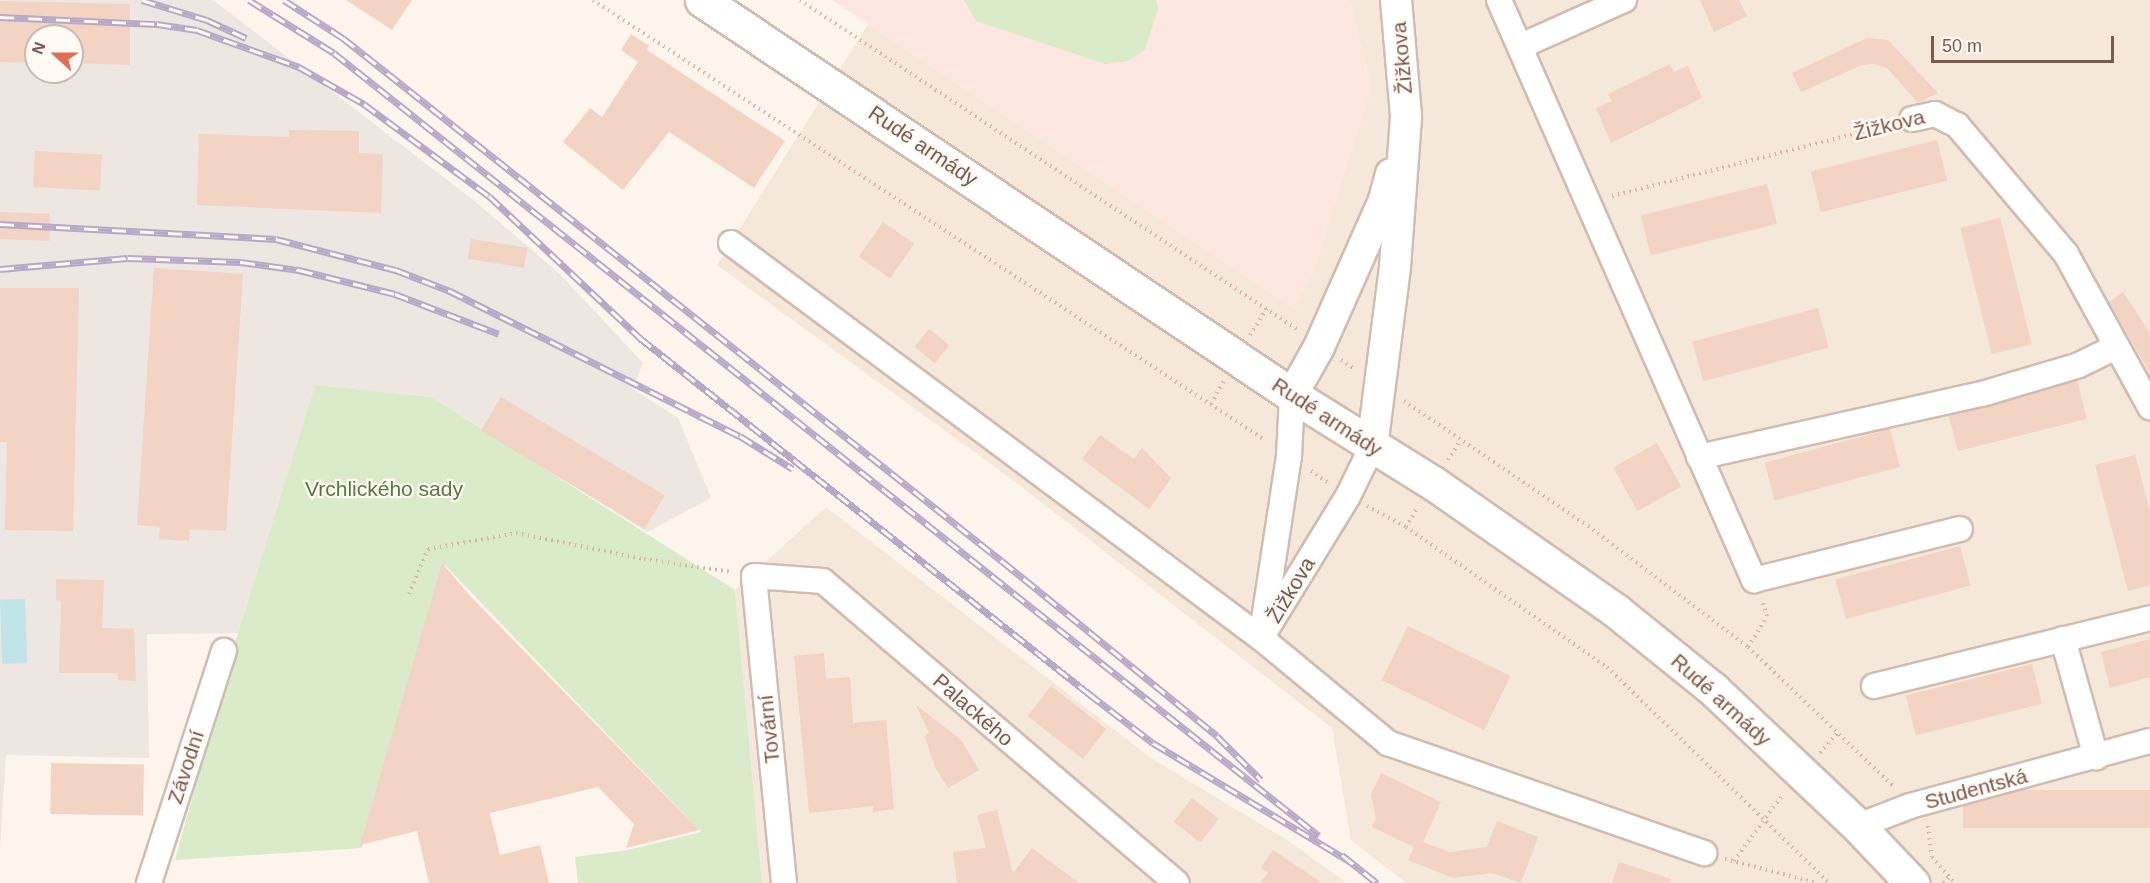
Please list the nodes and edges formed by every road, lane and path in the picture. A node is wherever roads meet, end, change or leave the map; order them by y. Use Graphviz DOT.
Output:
graph roads {
  1 [pos="593,0"];
  2 [pos="702,0"];
  3 [pos="1396,0"];
  4 [pos="1499,0"];
  5 [pos="1624,0"];
  6 [pos="1521,46"];
  7 [pos="1406,116"];
  8 [pos="1912,119"];
  9 [pos="1591,208"];
  10 [pos="731,243"];
  11 [pos="2114,348"];
  12 [pos="1292,395"];
  13 [pos="2150,407"];
  14 [pos="1372,447"];
  15 [pos="1289,456"];
  16 [pos="1699,456"];
  17 [pos="1348,496"];
  18 [pos="1960,529"];
  19 [pos="754,576"];
  20 [pos="1755,580"];
  21 [pos="409,594"];
  22 [pos="2150,618"];
  23 [pos="1261,638"];
  24 [pos="2063,639"];
  25 [pos="1748,647"];
  26 [pos="224,651"];
  27 [pos="1874,686"];
  28 [pos="2150,741"];
  29 [pos="2096,758"];
  30 [pos="1763,816"];
  31 [pos="1858,826"];
  32 [pos="1928,826"];
  33 [pos="1704,853"];
  34 [pos="1734,861"];
  35 [pos="1950,877"];
  36 [pos="149,883"];
  37 [pos="784,883"];
  38 [pos="1175,883"];
  39 [pos="1817,883"];
  40 [pos="1829,883"];
  41 [pos="1912,883"];
  42 [pos="1943,883"];
  43 [pos="1955,883"];
  1 -- 15 [label="path"];
  2 -- 12 [label="main road, Rudé armády"];
  3 -- 7 [label="street, Žižkova"];
  4 -- 6 [label="street"];
  5 -- 6 [label="street"];
  6 -- 9 [label="street"];
  7 -- 12 [label="street, Žižkova"];
  7 -- 14 [label="street, Žižkova"];
  8 -- 9 [label="path, Žižkova"];
  8 -- 11 [label="street, Žižkova"];
  9 -- 16 [label="street"];
  10 -- 23 [label="street"];
  11 -- 13 [label="street, Žižkova"];
  11 -- 16 [label="street"];
  12 -- 14 [label="main road, Rudé armády"];
  12 -- 15 [label="street, Žižkova"];
  14 -- 17 [label="street, Žižkova"];
  14 -- 31 [label="main road, Rudé armády"];
  15 -- 17 [label="path"];
  15 -- 23 [label="street, Žižkova"];
  16 -- 20 [label="street"];
  17 -- 23 [label="street, Žižkova"];
  17 -- 30 [label="path"];
  18 -- 20 [label="street"];
  19 -- 21 [label="path"];
  19 -- 37 [label="street, Tovární"];
  19 -- 38 [label="street, Palackého"];
  20 -- 25 [label="path"];
  22 -- 24 [label="street"];
  23 -- 33 [label="street"];
  24 -- 27 [label="street"];
  24 -- 29 [label="street"];
  26 -- 36 [label="street, Závodní"];
  28 -- 29 [label="street, Studentská"];
  29 -- 31 [label="street, Studentská"];
  30 -- 34 [label="path"];
  30 -- 40 [label="path"];
  31 -- 41 [label="main road, Rudé armády"];
  32 -- 35 [label="path"];
  33 -- 34 [label="path"];
  34 -- 39 [label="path"];
  35 -- 42 [label="path"];
  35 -- 43 [label="path"];
}
